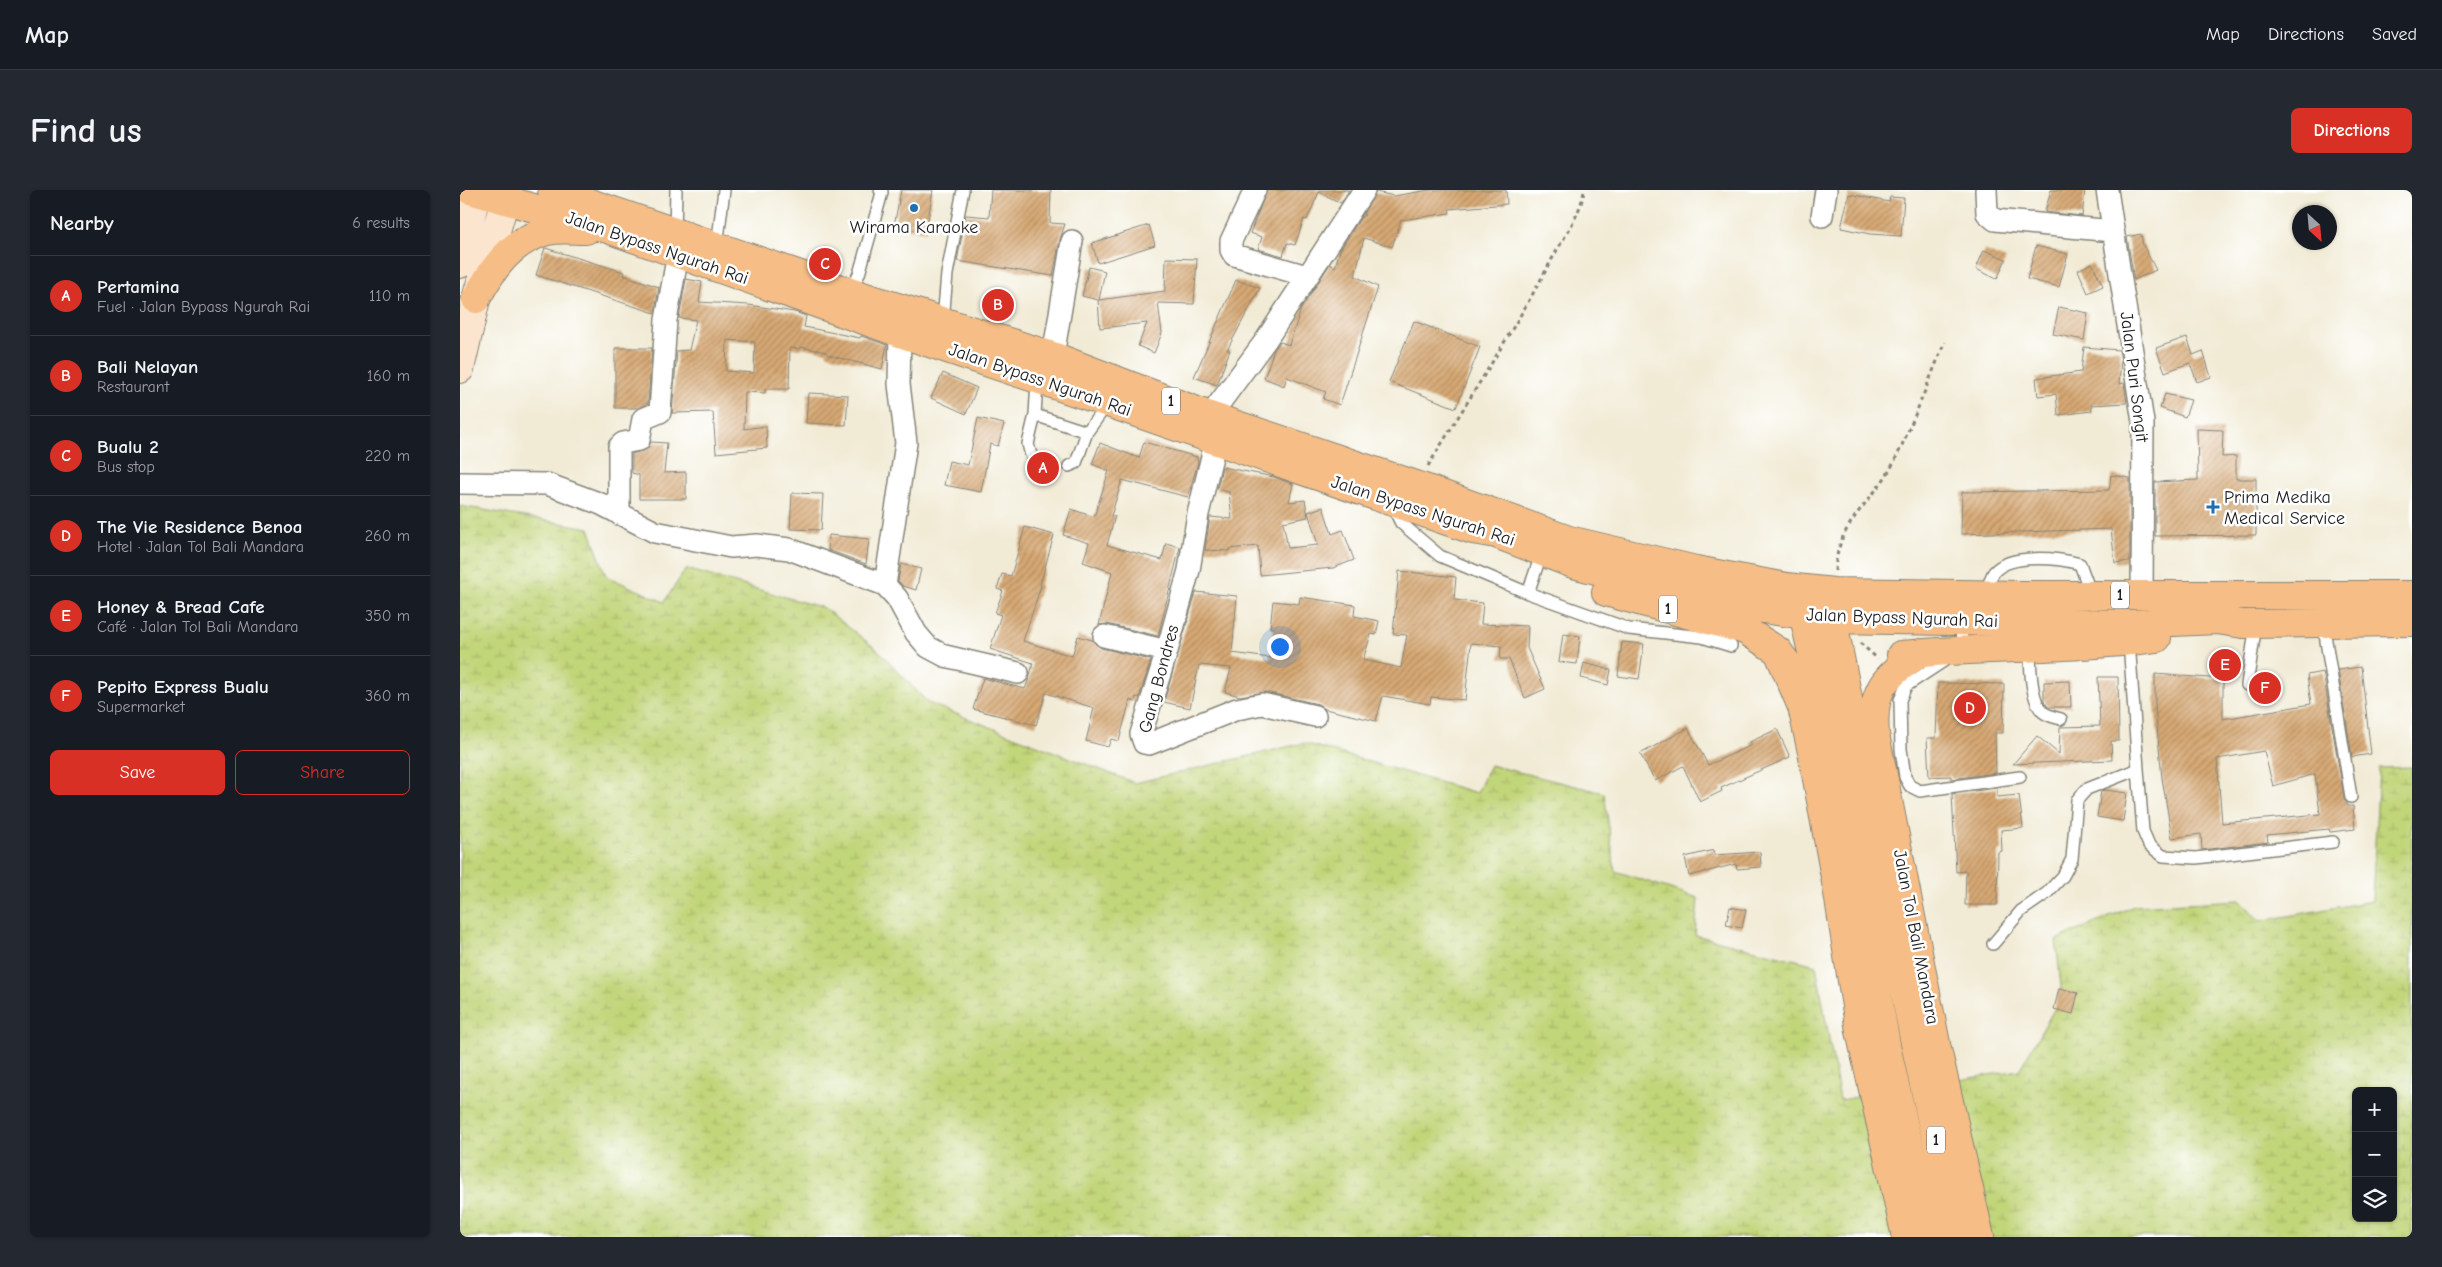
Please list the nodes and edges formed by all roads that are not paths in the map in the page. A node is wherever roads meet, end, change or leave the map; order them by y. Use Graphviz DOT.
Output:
graph roads {
  1 [pos="552,190"];
  2 [pos="676,190"];
  3 [pos="724,190"];
  4 [pos="880,190"];
  5 [pos="963,190"];
  6 [pos="1254,190"];
  7 [pos="1364,190"];
  8 [pos="1826,190"];
  9 [pos="1986,190"];
  10 [pos="2107,190"];
  11 [pos="475,191"];
  12 [pos="506,195"];
  13 [pos="1822,216"];
  14 [pos="608,228"];
  15 [pos="2113,231"];
  16 [pos="1072,241"];
  17 [pos="676,243"];
  18 [pos="718,247"];
  19 [pos="460,264"];
  20 [pos="1307,276"];
  21 [pos="850,292"];
  22 [pos="476,300"];
  23 [pos="942,322"];
  24 [pos="900,333"];
  25 [pos="1053,356"];
  26 [pos="460,370"];
  27 [pos="1037,378"];
  28 [pos="1108,403"];
  29 [pos="1035,415"];
  30 [pos="1218,418"];
  31 [pos="1087,432"];
  32 [pos="1031,455"];
  33 [pos="1069,466"];
  34 [pos="460,483"];
  35 [pos="1390,501"];
  36 [pos="619,514"];
  37 [pos="1473,530"];
  38 [pos="1541,559"];
  39 [pos="885,585"];
  40 [pos="1797,589"];
  41 [pos="1831,592"];
  42 [pos="1528,593"];
  43 [pos="1986,594"];
  44 [pos="2091,595"];
  45 [pos="2412,595"];
  46 [pos="2142,596"];
  47 [pos="1804,615"];
  48 [pos="1832,619"];
  49 [pos="1961,621"];
  50 [pos="2323,622"];
  51 [pos="2412,622"];
  52 [pos="2249,624"];
  53 [pos="2129,633"];
  54 [pos="2030,635"];
  55 [pos="1104,636"];
  56 [pos="1731,646"];
  57 [pos="1962,649"];
  58 [pos="1778,651"];
  59 [pos="1167,652"];
  60 [pos="1920,653"];
  61 [pos="1018,674"];
  62 [pos="2247,685"];
  63 [pos="1315,716"];
  64 [pos="2061,719"];
  65 [pos="1841,726"];
  66 [pos="2138,769"];
  67 [pos="2020,778"];
  68 [pos="2351,797"];
  69 [pos="2333,842"];
  70 [pos="1855,881"];
  71 [pos="1992,944"];
  72 [pos="1860,1030"];
  73 [pos="1929,1041"];
  74 [pos="1876,1053"];
  75 [pos="1906,1237"];
  76 [pos="1929,1237"];
  77 [pos="1957,1237"];
  78 [pos="1980,1237"];
  1 -- 17 [label="highway, Jalan Bypass Ngurah Rai / 1"];
  2 -- 17 [label="lane"];
  3 -- 18 [label="lane"];
  4 -- 21 [label="lane"];
  5 -- 23 [label="lane"];
  6 -- 20 [label="street"];
  7 -- 20 [label="street"];
  8 -- 13 [label="street"];
  9 -- 15 [label="street"];
  10 -- 15 [label="street, Jalan Puri Songit"];
  11 -- 12 [label="highway, Jalan Bypass Ngurah Rai / 1"];
  11 -- 19 [label="main road"];
  12 -- 14 [label="highway, Jalan Bypass Ngurah Rai / 1"];
  12 -- 22 [label="main road"];
  14 -- 17 [label="highway, Jalan Bypass Ngurah Rai / 1"];
  14 -- 22 [label="highway"];
  15 -- 46 [label="street, Jalan Puri Songit"];
  16 -- 25 [label="street"];
  17 -- 18 [label="highway, Jalan Bypass Ngurah Rai / 1"];
  17 -- 24 [label="highway, Jalan Bypass Ngurah Rai / 1"];
  17 -- 36 [label="street"];
  18 -- 21 [label="highway, Jalan Bypass Ngurah Rai / 1"];
  20 -- 30 [label="street"];
  21 -- 23 [label="highway, Jalan Bypass Ngurah Rai / 1"];
  22 -- 26 [label="main road"];
  23 -- 25 [label="highway, Jalan Bypass Ngurah Rai / 1"];
  24 -- 27 [label="highway, Jalan Bypass Ngurah Rai / 1"];
  24 -- 39 [label="street"];
  25 -- 30 [label="highway, Jalan Bypass Ngurah Rai / 1"];
  27 -- 28 [label="highway, Jalan Bypass Ngurah Rai / 1"];
  27 -- 29 [label="lane"];
  28 -- 30 [label="highway, Jalan Bypass Ngurah Rai / 1"];
  28 -- 31 [label="lane"];
  29 -- 31 [label="lane"];
  29 -- 32 [label="lane"];
  30 -- 35 [label="highway, Jalan Bypass Ngurah Rai / 1"];
  30 -- 40 [label="highway, Jalan Bypass Ngurah Rai / 1"];
  30 -- 59 [label="street, Gang Bondres"];
  31 -- 33 [label="lane"];
  34 -- 36 [label="street"];
  35 -- 37 [label="highway, Jalan Bypass Ngurah Rai / 1"];
  35 -- 42 [label="lane"];
  36 -- 39 [label="street"];
  37 -- 38 [label="highway, Jalan Tol Bali Mandara / 1"];
  38 -- 42 [label="lane"];
  38 -- 47 [label="highway, Jalan Bypass Ngurah Rai / 1"];
  38 -- 58 [label="highway, Jalan Tol Bali Mandara / 1"];
  39 -- 61 [label="street"];
  40 -- 41 [label="highway, Jalan Bypass Ngurah Rai / 1"];
  40 -- 47 [label="highway, Jalan Tol Bali Mandara / 1"];
  41 -- 43 [label="highway, Jalan Bypass Ngurah Rai / 1"];
  41 -- 48 [label="highway, Jalan Tol Bali Mandara / 1"];
  42 -- 56 [label="lane"];
  43 -- 44 [label="highway, Jalan Bypass Ngurah Rai / 1"];
  43 -- 44 [label="lane"];
  44 -- 46 [label="highway, Jalan Bypass Ngurah Rai / 1"];
  45 -- 46 [label="highway, Jalan Bypass Ngurah Rai / 1"];
  47 -- 48 [label="highway, Jalan Bypass Ngurah Rai"];
  47 -- 65 [label="highway, Jalan Tol Bali Mandara / 1"];
  48 -- 49 [label="highway, Jalan Bypass Ngurah Rai / 1"];
  48 -- 65 [label="highway, Jalan Tol Bali Mandara / 1"];
  49 -- 54 [label="highway, Jalan Bypass Ngurah Rai / 1"];
  49 -- 57 [label="lane"];
  50 -- 51 [label="highway, Jalan Bypass Ngurah Rai / 1"];
  50 -- 52 [label="highway, Jalan Bypass Ngurah Rai / 1"];
  50 -- 68 [label="lane"];
  52 -- 53 [label="highway, Jalan Bypass Ngurah Rai / 1"];
  52 -- 62 [label="lane"];
  53 -- 54 [label="highway, Jalan Bypass Ngurah Rai / 1"];
  53 -- 66 [label="lane"];
  54 -- 57 [label="highway, Jalan Tol Bali Mandara / 1"];
  54 -- 64 [label="lane"];
  55 -- 59 [label="street"];
  57 -- 60 [label="highway, Jalan Tol Bali Mandara / 1"];
  57 -- 67 [label="lane"];
  58 -- 65 [label="highway, Jalan Tol Bali Mandara / 1"];
  58 -- 72 [label="highway, Jalan Tol Bali Mandara / 1"];
  59 -- 63 [label="street, Gang Bondres"];
  60 -- 65 [label="highway, Jalan Tol Bali Mandara / 1"];
  60 -- 73 [label="highway, Jalan Tol Bali Mandara / 1"];
  65 -- 70 [label="highway, Jalan Tol Bali Mandara / 1"];
  65 -- 73 [label="highway, Jalan Tol Bali Mandara / 1"];
  66 -- 69 [label="lane"];
  66 -- 71 [label="lane"];
  70 -- 72 [label="highway, 1"];
  70 -- 74 [label="highway, Jalan Tol Bali Mandara / 1"];
  72 -- 74 [label="highway, Jalan Tol Bali Mandara / 1"];
  73 -- 77 [label="highway, Jalan Tol Bali Mandara / 1"];
  73 -- 78 [label="highway, Jalan Tol Bali Mandara / 1"];
  74 -- 75 [label="highway, Jalan Tol Bali Mandara / 1"];
  74 -- 76 [label="highway, Jalan Tol Bali Mandara / 1"];
}
